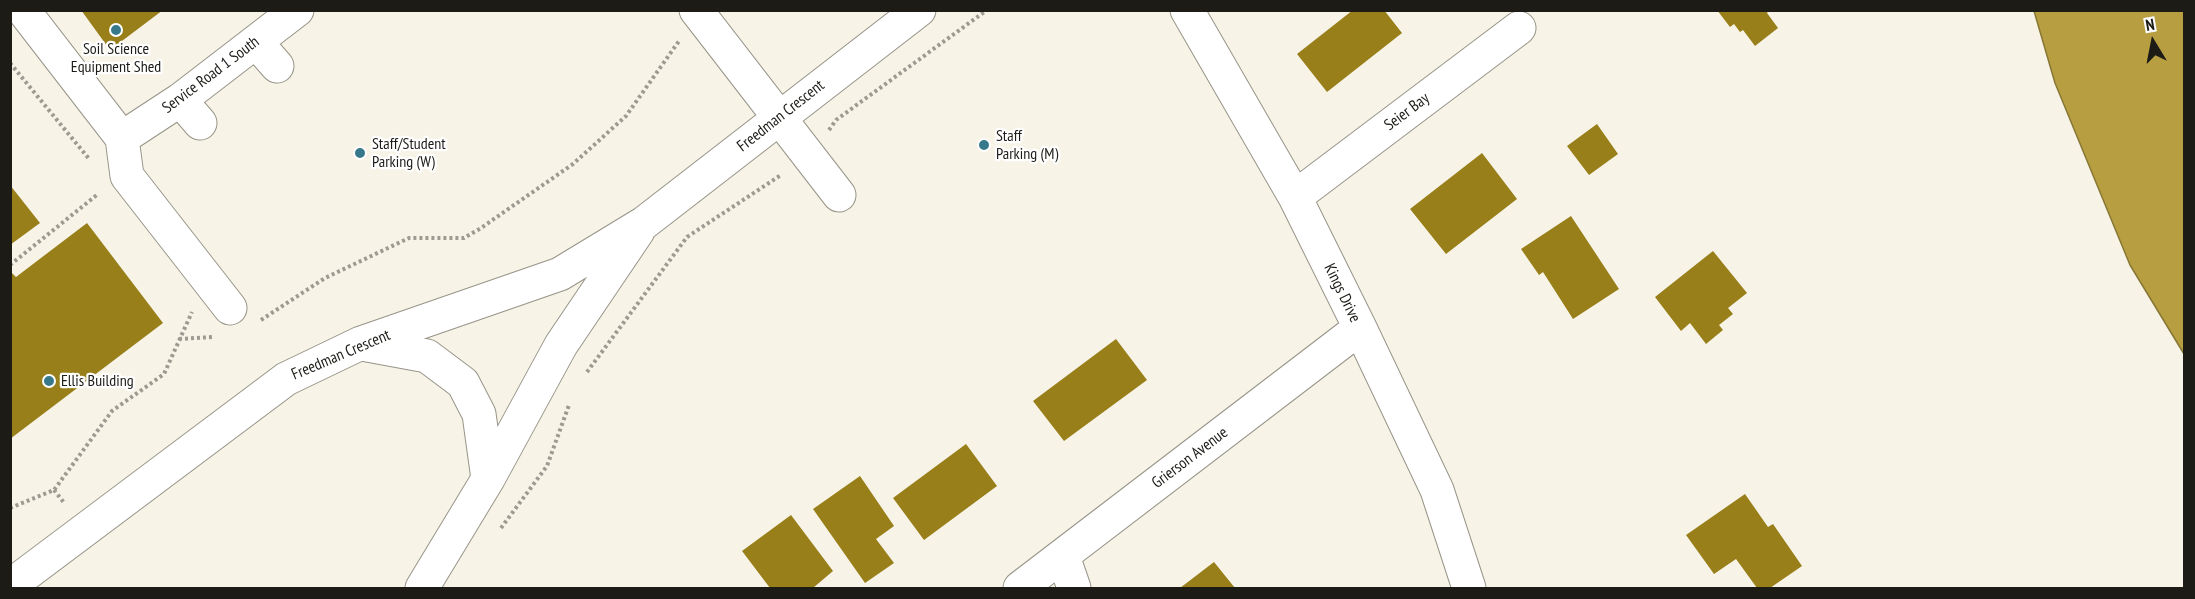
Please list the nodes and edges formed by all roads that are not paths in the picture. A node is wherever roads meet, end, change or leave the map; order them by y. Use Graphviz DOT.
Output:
graph roads {
  1 [pos="23,10"];
  2 [pos="297,10"];
  3 [pos="919,10"];
  4 [pos="689,24"];
  5 [pos="1186,26"];
  6 [pos="1519,28"];
  7 [pos="778,117"];
  8 [pos="122,138"];
  9 [pos="839,195"];
  10 [pos="1295,197"];
  11 [pos="644,223"];
  12 [pos="236,322"];
  13 [pos="1360,328"];
  14 [pos="361,343"];
  15 [pos="488,479"];
  16 [pos="1063,556"];
  17 [pos="10,586"];
  18 [pos="422,588"];
  19 [pos="1020,588"];
  20 [pos="1074,588"];
  21 [pos="1469,588"];
  1 -- 8 [label="street"];
  2 -- 8 [label="street, Service Road 1 South"];
  3 -- 7 [label="street, Freedman Crescent"];
  4 -- 7 [label="street"];
  5 -- 10 [label="street, Kings Drive"];
  6 -- 10 [label="street, Seier Bay"];
  7 -- 9 [label="street"];
  7 -- 11 [label="street, Freedman Crescent"];
  8 -- 12 [label="street"];
  10 -- 13 [label="street, Kings Drive"];
  11 -- 14 [label="street, Freedman Crescent"];
  11 -- 15 [label="street, Freedman Crescent"];
  13 -- 16 [label="street, Grierson Avenue"];
  13 -- 21 [label="street, Kings Drive"];
  14 -- 15 [label="street"];
  14 -- 17 [label="street, Freedman Crescent"];
  15 -- 18 [label="street, Freedman Crescent"];
  16 -- 19 [label="street, Grierson Avenue"];
  16 -- 20 [label="street"];
}
